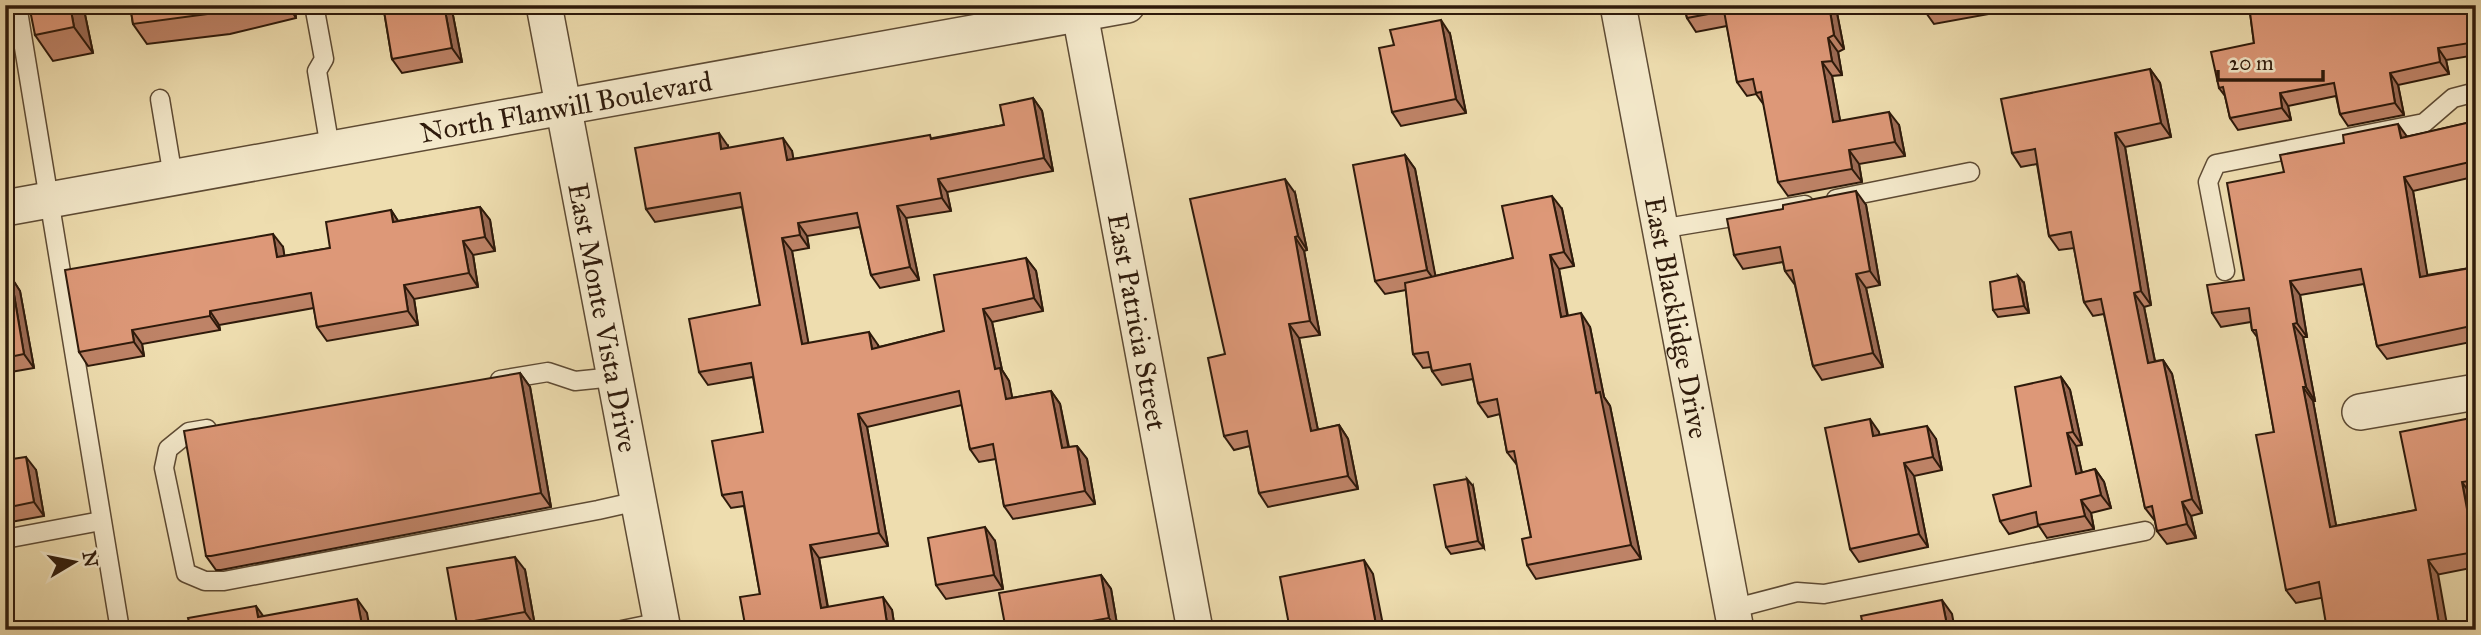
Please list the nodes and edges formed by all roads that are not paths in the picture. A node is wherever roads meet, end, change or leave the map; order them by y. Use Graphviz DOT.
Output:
graph roads {
  1 [pos="17,5"];
  2 [pos="314,5"];
  3 [pos="544,5"];
  4 [pos="1127,5"];
  5 [pos="1618,5"];
  6 [pos="1080,14"];
  7 [pos="2476,92"];
  8 [pos="160,99"];
  9 [pos="563,106"];
  10 [pos="330,148"];
  11 [pos="1970,172"];
  12 [pos="173,177"];
  13 [pos="48,200"];
  14 [pos="5,208"];
  15 [pos="1660,229"];
  16 [pos="2225,271"];
  17 [pos="614,377"];
  18 [pos="482,383"];
  19 [pos="2476,392"];
  20 [pos="2360,412"];
  21 [pos="229,426"];
  22 [pos="638,501"];
  23 [pos="101,521"];
  24 [pos="2145,531"];
  25 [pos="5,539"];
  26 [pos="1734,619"];
  27 [pos="662,626"];
  28 [pos="120,630"];
  29 [pos="622,630"];
  30 [pos="1195,630"];
  1 -- 13 [label="lane"];
  2 -- 10 [label="lane"];
  3 -- 9 [label="street, East Monte Vista Drive"];
  4 -- 6 [label="street, North Flanwill Boulevard"];
  5 -- 15 [label="street, East Blacklidge Drive"];
  6 -- 9 [label="street, North Flanwill Boulevard"];
  6 -- 30 [label="street, East Patricia Street"];
  7 -- 16 [label="lane"];
  8 -- 12 [label="lane"];
  9 -- 10 [label="street, North Flanwill Boulevard"];
  9 -- 17 [label="street, East Monte Vista Drive"];
  10 -- 12 [label="street, North Flanwill Boulevard"];
  11 -- 15 [label="lane"];
  12 -- 13 [label="street, North Flanwill Boulevard"];
  13 -- 14 [label="street, North Flanwill Boulevard"];
  13 -- 23 [label="lane"];
  15 -- 26 [label="street, East Blacklidge Drive"];
  17 -- 18 [label="lane"];
  17 -- 22 [label="street, East Monte Vista Drive"];
  19 -- 20 [label="street"];
  21 -- 22 [label="lane"];
  22 -- 27 [label="street, East Monte Vista Drive"];
  23 -- 25 [label="lane"];
  23 -- 28 [label="lane"];
  24 -- 26 [label="lane"];
  27 -- 29 [label="lane"];
}
